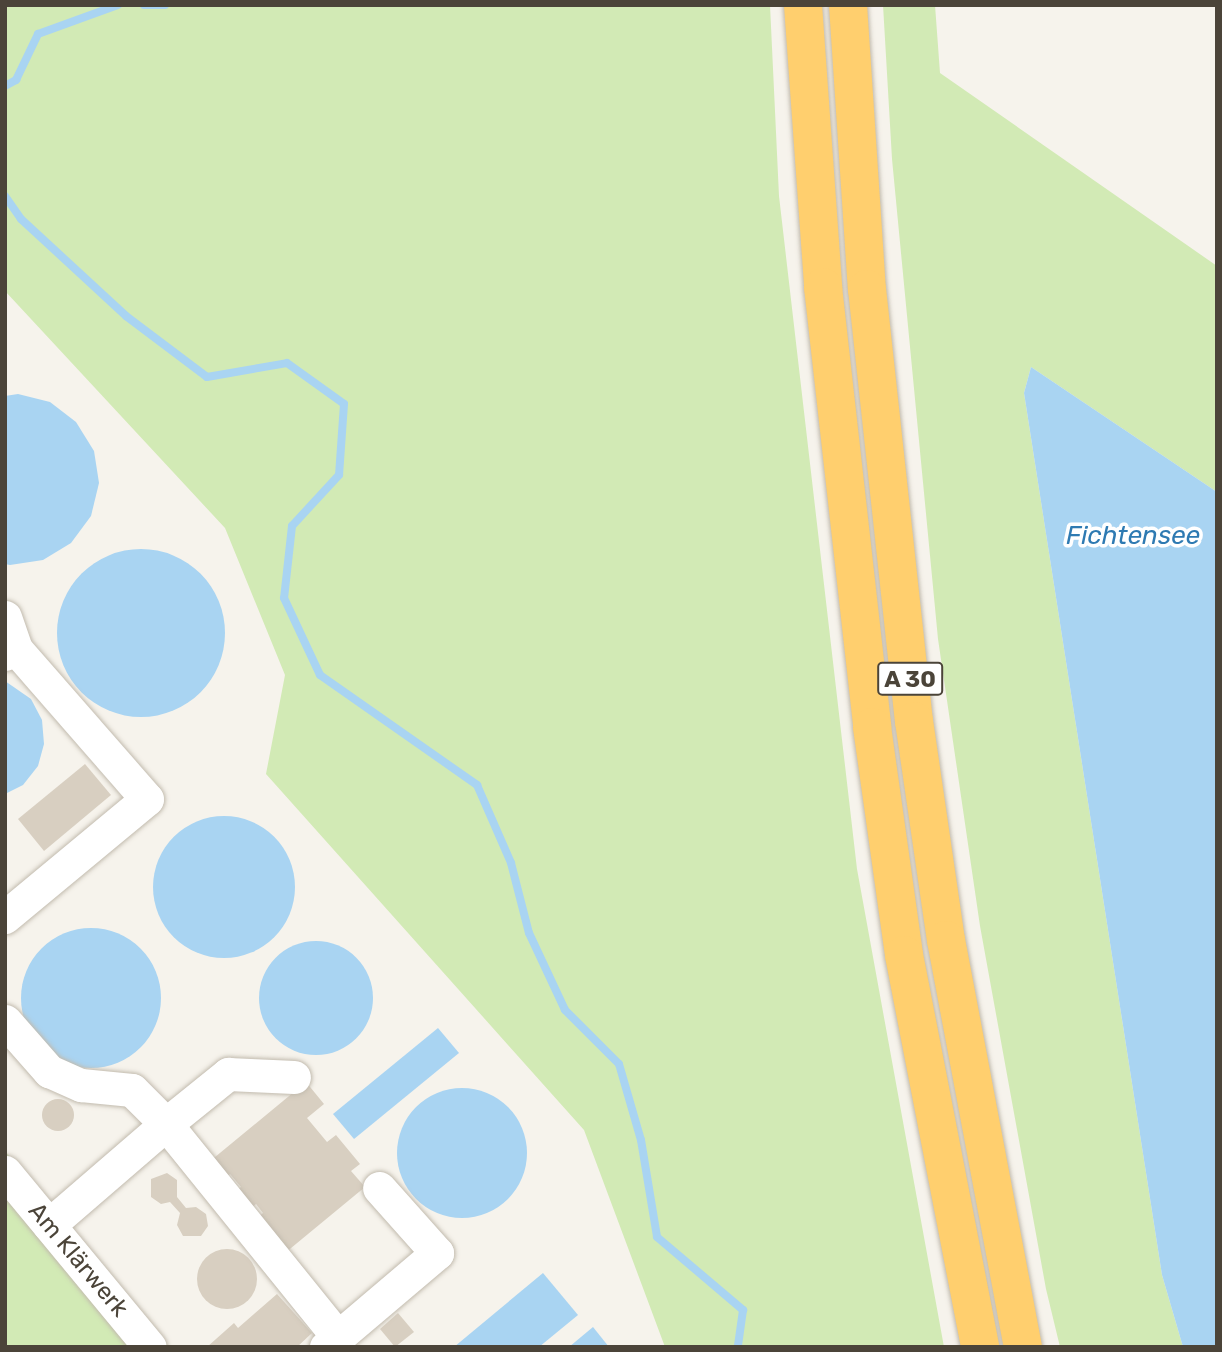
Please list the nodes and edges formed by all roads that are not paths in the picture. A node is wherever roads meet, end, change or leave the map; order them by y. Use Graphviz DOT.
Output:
graph roads {
  1 [pos="803,5"];
  2 [pos="848,5"];
  3 [pos="5,617"];
  4 [pos="10,652"];
  5 [pos="5,917"];
  6 [pos="5,1021"];
  7 [pos="295,1077"];
  8 [pos="166,1124"];
  9 [pos="5,1172"];
  10 [pos="379,1188"];
  11 [pos="49,1225"];
  12 [pos="332,1342"];
  13 [pos="150,1347"];
  14 [pos="980,1347"];
  15 [pos="1023,1347"];
  1 -- 14 [label="highway, A 30"];
  2 -- 15 [label="highway, A 30"];
  3 -- 4 [label="street"];
  4 -- 5 [label="street"];
  6 -- 8 [label="street"];
  7 -- 8 [label="street"];
  8 -- 11 [label="street"];
  8 -- 12 [label="street"];
  9 -- 11 [label="street, Am Klärwerk"];
  10 -- 12 [label="street"];
  11 -- 13 [label="street, Am Klärwerk"];
}
